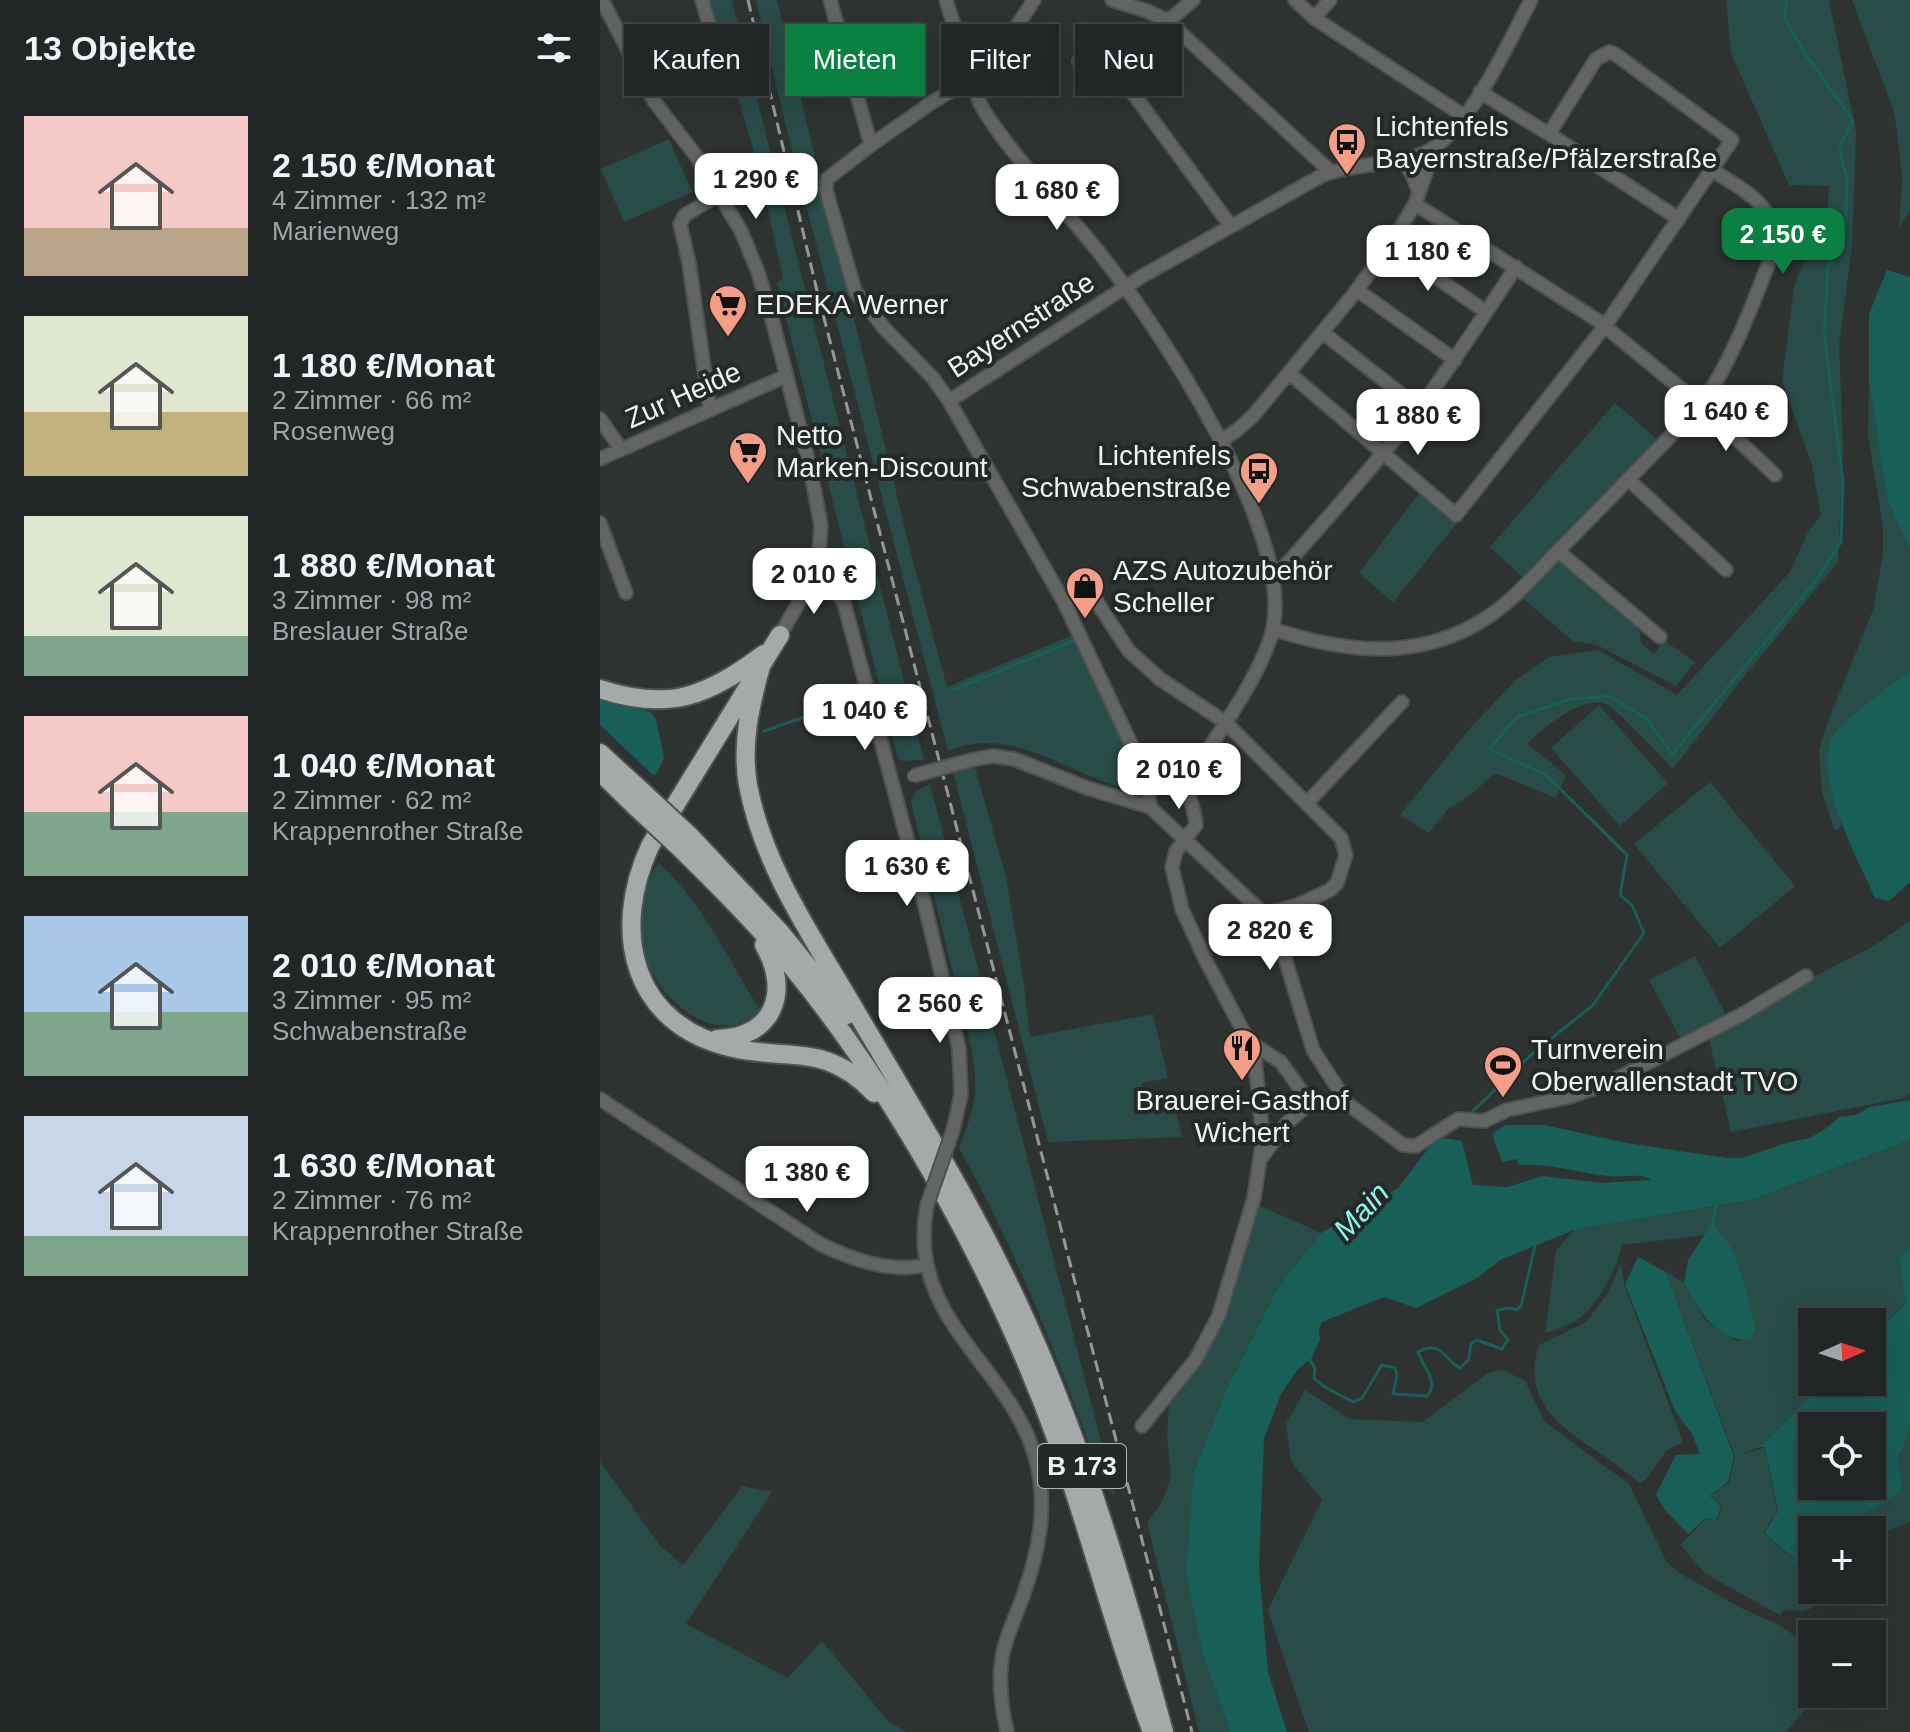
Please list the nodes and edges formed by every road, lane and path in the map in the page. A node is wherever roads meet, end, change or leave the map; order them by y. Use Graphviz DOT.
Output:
graph roads {
  1 [pos="602,0"];
  2 [pos="702,0"];
  3 [pos="830,0"];
  4 [pos="946,0"];
  5 [pos="1034,0"];
  6 [pos="1112,0"];
  7 [pos="1193,0"];
  8 [pos="1295,0"];
  9 [pos="1330,0"];
  10 [pos="1531,0"];
  11 [pos="1314,18"];
  12 [pos="1168,21"];
  13 [pos="709,24"];
  14 [pos="954,24"];
  15 [pos="1018,24"];
  16 [pos="1480,92"];
  17 [pos="944,96"];
  18 [pos="978,96"];
  19 [pos="1135,96"];
  20 [pos="1464,116"];
  21 [pos="1549,134"];
  22 [pos="871,145"];
  23 [pos="1431,150"];
  24 [pos="1402,159"];
  25 [pos="1712,170"];
  26 [pos="1331,172"];
  27 [pos="1418,190"];
  28 [pos="720,194"];
  29 [pos="1415,204"];
  30 [pos="1679,219"];
  31 [pos="1230,225"];
  32 [pos="1390,245"];
  33 [pos="1516,267"];
  34 [pos="1125,287"];
  35 [pos="1357,290"];
  36 [pos="1486,312"];
  37 [pos="1605,326"];
  38 [pos="1322,332"];
  39 [pos="1455,360"];
  40 [pos="1289,373"];
  41 [pos="786,376"];
  42 [pos="949,401"];
  43 [pos="1701,405"];
  44 [pos="1419,408"];
  45 [pos="710,410"];
  46 [pos="600,419"];
  47 [pos="1221,441"];
  48 [pos="621,449"];
  49 [pos="1384,453"];
  50 [pos="600,459"];
  51 [pos="1775,475"];
  52 [pos="1629,480"];
  53 [pos="600,523"];
  54 [pos="1558,551"];
  55 [pos="1726,570"];
  56 [pos="1274,575"];
  57 [pos="813,578"];
  58 [pos="626,593"];
  59 [pos="1064,602"];
  60 [pos="1273,629"];
  61 [pos="1660,637"];
  62 [pos="776,642"];
  63 [pos="761,666"];
  64 [pos="600,689"];
  65 [pos="1402,702"];
  66 [pos="1225,722"];
  67 [pos="600,753"];
  68 [pos="600,772"];
  69 [pos="891,782"];
  70 [pos="642,802"];
  71 [pos="1308,802"];
  72 [pos="1150,807"];
  73 [pos="1185,840"];
  74 [pos="685,842"];
  75 [pos="1298,905"];
  76 [pos="1264,914"];
  77 [pos="749,919"];
  78 [pos="1277,932"];
  79 [pos="1806,976"];
  80 [pos="709,1039"];
  81 [pos="1248,1040"];
  82 [pos="898,1085"];
  83 [pos="600,1099"];
  84 [pos="1310,1103"];
  85 [pos="1348,1104"];
  86 [pos="909,1137"];
  87 [pos="1261,1160"];
  88 [pos="921,1266"];
  89 [pos="1142,1426"];
  90 [pos="1007,1732"];
  91 [pos="1152,1732"];
  92 [pos="1164,1732"];
  1 -- 28 [label="street"];
  2 -- 13 [label="street"];
  3 -- 22 [label="street"];
  4 -- 14 [label="street"];
  5 -- 15 [label="street"];
  6 -- 12 [label="street"];
  7 -- 12 [label="street"];
  8 -- 11 [label="street"];
  9 -- 11 [label="street"];
  10 -- 16 [label="street, Bayernstraße"];
  11 -- 20 [label="street"];
  12 -- 26 [label="street"];
  16 -- 20 [label="street, Bayernstraße"];
  16 -- 21 [label="street"];
  17 -- 22 [label="street"];
  18 -- 34 [label="street"];
  19 -- 31 [label="street"];
  20 -- 23 [label="street, Bayernstraße"];
  21 -- 25 [label="street"];
  21 -- 30 [label="street"];
  22 -- 42 [label="street"];
  23 -- 24 [label="street, Bayernstraße"];
  23 -- 27 [label="street"];
  24 -- 26 [label="street, Bayernstraße"];
  24 -- 27 [label="street"];
  25 -- 30 [label="street"];
  25 -- 43 [label="street"];
  26 -- 31 [label="street, Bayernstraße"];
  27 -- 29 [label="street"];
  28 -- 41 [label="street"];
  28 -- 45 [label="street"];
  29 -- 32 [label="street"];
  29 -- 33 [label="street"];
  30 -- 37 [label="street"];
  31 -- 34 [label="street, Bayernstraße"];
  32 -- 35 [label="street"];
  32 -- 36 [label="street"];
  33 -- 36 [label="street"];
  33 -- 37 [label="street"];
  34 -- 42 [label="street, Bayernstraße"];
  34 -- 47 [label="street"];
  35 -- 38 [label="street"];
  35 -- 39 [label="street"];
  36 -- 39 [label="street"];
  37 -- 43 [label="street"];
  37 -- 49 [label="street"];
  38 -- 40 [label="street"];
  38 -- 44 [label="street"];
  39 -- 44 [label="street"];
  40 -- 47 [label="street"];
  40 -- 49 [label="street"];
  41 -- 45 [label="street, Zur Heide"];
  41 -- 57 [label="street"];
  42 -- 59 [label="street"];
  43 -- 51 [label="street"];
  43 -- 52 [label="street"];
  44 -- 49 [label="street"];
  45 -- 48 [label="street, Zur Heide"];
  46 -- 48 [label="street"];
  47 -- 56 [label="street"];
  48 -- 50 [label="street, Zur Heide"];
  49 -- 56 [label="street"];
  52 -- 54 [label="street"];
  52 -- 55 [label="street"];
  53 -- 58 [label="street"];
  54 -- 60 [label="street"];
  54 -- 61 [label="street"];
  56 -- 60 [label="street"];
  57 -- 62 [label="street"];
  57 -- 69 [label="street"];
  59 -- 66 [label="street"];
  59 -- 72 [label="street"];
  60 -- 66 [label="street"];
  62 -- 63 [label="highway"];
  62 -- 64 [label="highway"];
  63 -- 80 [label="highway"];
  63 -- 82 [label="highway"];
  65 -- 71 [label="street"];
  66 -- 71 [label="street"];
  66 -- 73 [label="street"];
  67 -- 70 [label="highway, B 173"];
  68 -- 70 [label="highway, B 173"];
  69 -- 72 [label="street, bridge"];
  69 -- 88 [label="street, bridge"];
  70 -- 74 [label="highway, B 173, bridge"];
  71 -- 75 [label="street"];
  72 -- 73 [label="street"];
  73 -- 76 [label="street"];
  73 -- 81 [label="street"];
  74 -- 77 [label="highway, B 173"];
  74 -- 82 [label="highway, B 173"];
  75 -- 76 [label="street"];
  75 -- 78 [label="street"];
  76 -- 78 [label="street"];
  77 -- 80 [label="highway"];
  77 -- 86 [label="highway, B 173"];
  78 -- 85 [label="street"];
  79 -- 85 [label="street"];
  80 -- 86 [label="highway"];
  81 -- 84 [label="street"];
  81 -- 87 [label="street"];
  82 -- 92 [label="highway, B 173"];
  83 -- 88 [label="street"];
  84 -- 85 [label="street"];
  84 -- 87 [label="street"];
  86 -- 91 [label="highway, B 173"];
  87 -- 89 [label="street"];
  88 -- 90 [label="street"];
}
